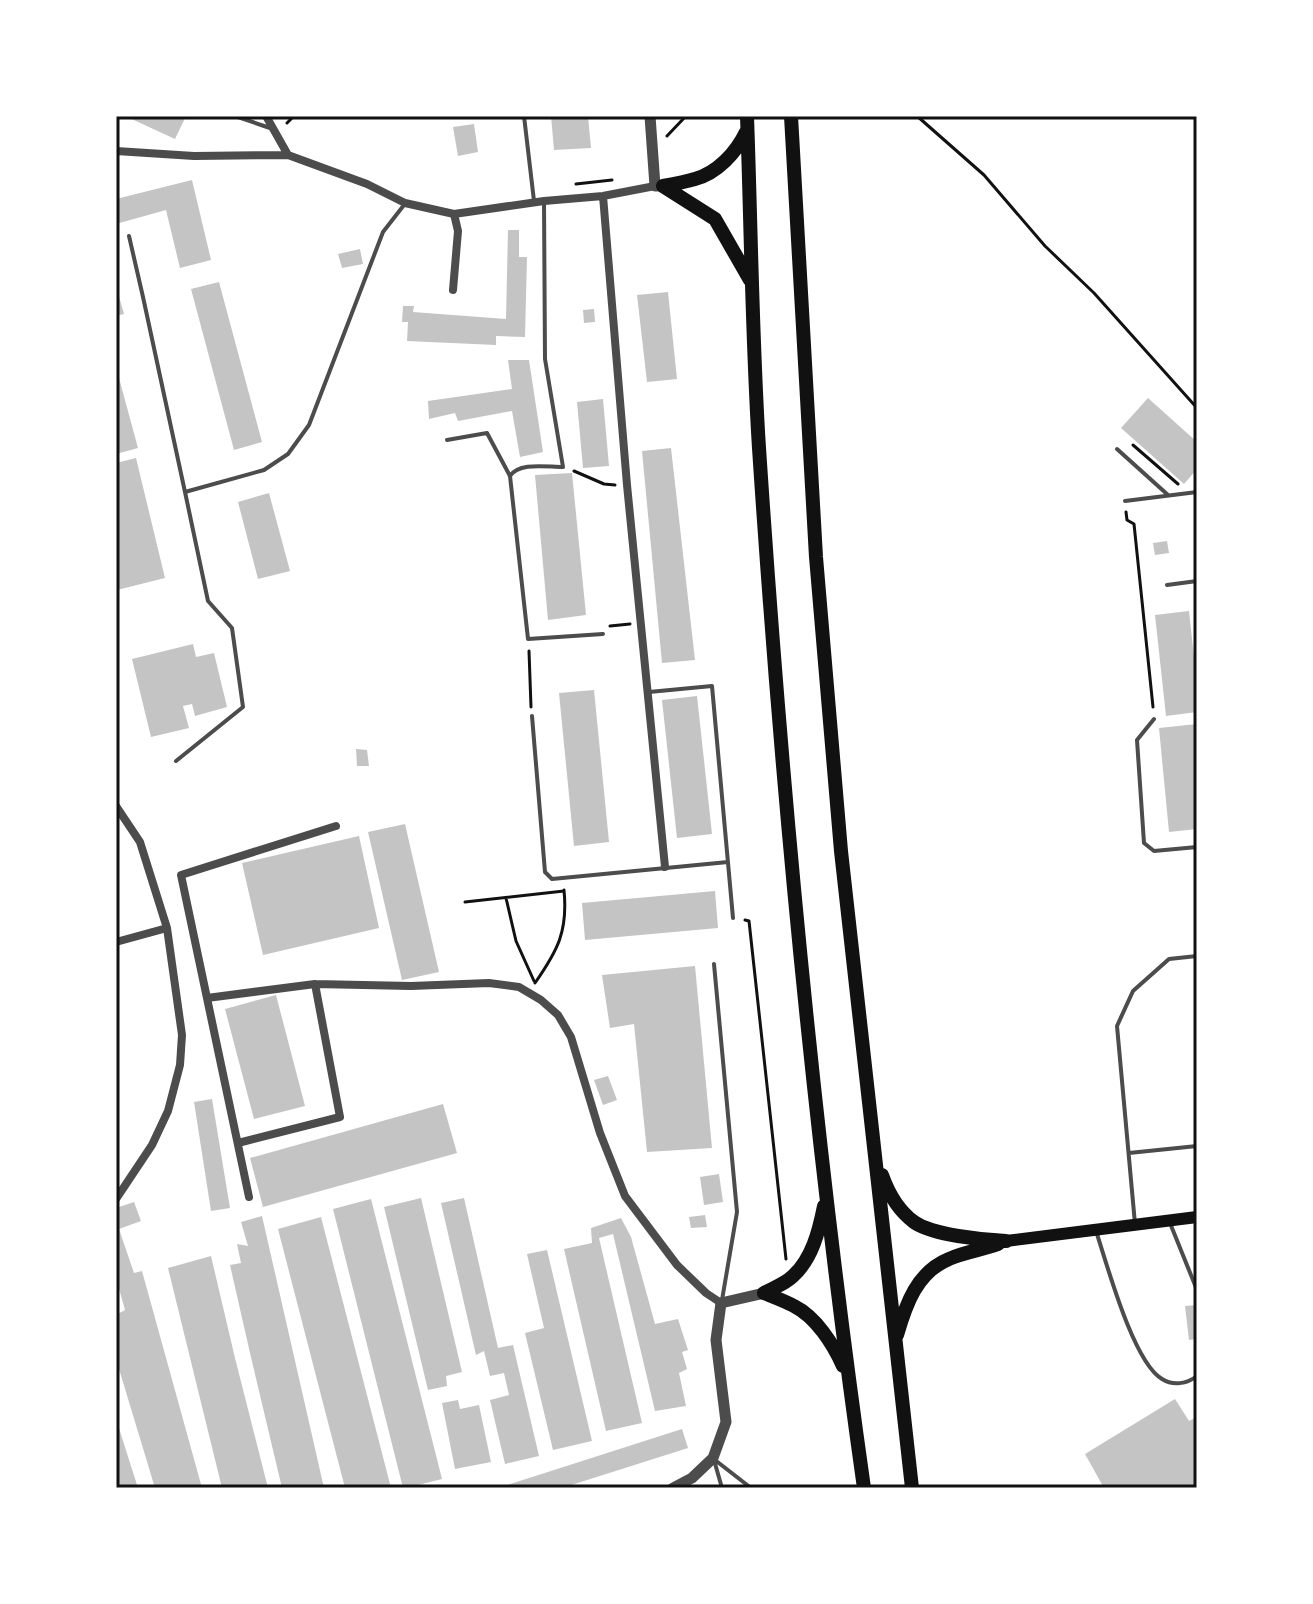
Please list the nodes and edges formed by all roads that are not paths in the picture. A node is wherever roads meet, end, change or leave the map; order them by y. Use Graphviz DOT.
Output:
graph roads {
  1 [pos="235,116"];
  2 [pos="266,116"];
  3 [pos="524,116"];
  4 [pos="650,116"];
  5 [pos="791,116"];
  6 [pos="747,122"];
  7 [pos="272,128"];
  8 [pos="116,151"];
  9 [pos="288,155"];
  10 [pos="659,186"];
  11 [pos="603,196"];
  12 [pos="539,202"];
  13 [pos="405,203"];
  14 [pos="454,214"];
  15 [pos="129,236"];
  16 [pos="752,284"];
  17 [pos="453,290"];
  18 [pos="447,440"];
  19 [pos="1117,449"];
  20 [pos="510,476"];
  21 [pos="185,492"];
  22 [pos="1197,492"];
  23 [pos="1168,495"];
  24 [pos="1125,501"];
  25 [pos="1197,581"];
  26 [pos="1167,585"];
  27 [pos="603,634"];
  28 [pos="649,692"];
  29 [pos="532,716"];
  30 [pos="1154,719"];
  31 [pos="176,761"];
  32 [pos="116,806"];
  33 [pos="336,826"];
  34 [pos="1197,847"];
  35 [pos="728,862"];
  36 [pos="665,867"];
  37 [pos="733,918"];
  38 [pos="167,928"];
  39 [pos="116,942"];
  40 [pos="1197,956"];
  41 [pos="714,964"];
  42 [pos="315,984"];
  43 [pos="207,998"];
  44 [pos="238,1143"];
  45 [pos="1197,1146"];
  46 [pos="1129,1153"];
  47 [pos="875,1158"];
  48 [pos="827,1194"];
  49 [pos="249,1197"];
  50 [pos="116,1199"];
  51 [pos="1197,1217"];
  52 [pos="1169,1220"];
  53 [pos="1135,1225"];
  54 [pos="1095,1230"];
  55 [pos="1006,1241"];
  56 [pos="1194,1281"];
  57 [pos="1197,1290"];
  58 [pos="764,1293"];
  59 [pos="721,1303"];
  60 [pos="895,1341"];
  61 [pos="1197,1376"];
  62 [pos="848,1379"];
  63 [pos="713,1458"];
  64 [pos="673,1488"];
  65 [pos="722,1488"];
  66 [pos="751,1488"];
  67 [pos="864,1488"];
  68 [pos="912,1488"];
  1 -- 7 [label="lane"];
  2 -- 7 [label="street"];
  3 -- 12 [label="lane"];
  4 -- 10 [label="street"];
  5 -- 47 [label="highway"];
  6 -- 10 [label="highway"];
  6 -- 16 [label="highway"];
  7 -- 9 [label="street"];
  8 -- 9 [label="street"];
  9 -- 13 [label="street"];
  10 -- 11 [label="street"];
  10 -- 16 [label="highway"];
  11 -- 12 [label="street"];
  11 -- 28 [label="street"];
  12 -- 14 [label="street"];
  12 -- 20 [label="lane"];
  13 -- 14 [label="street"];
  13 -- 21 [label="lane"];
  14 -- 17 [label="street"];
  15 -- 21 [label="lane"];
  16 -- 48 [label="highway"];
  18 -- 20 [label="lane"];
  19 -- 23 [label="lane"];
  20 -- 27 [label="lane"];
  21 -- 31 [label="lane"];
  22 -- 23 [label="lane"];
  23 -- 24 [label="lane"];
  25 -- 26 [label="lane"];
  28 -- 35 [label="lane"];
  28 -- 36 [label="street"];
  29 -- 36 [label="lane"];
  30 -- 34 [label="lane"];
  32 -- 38 [label="street"];
  33 -- 43 [label="street"];
  35 -- 36 [label="lane"];
  35 -- 37 [label="lane"];
  38 -- 39 [label="street"];
  38 -- 50 [label="street"];
  40 -- 46 [label="lane"];
  41 -- 59 [label="lane"];
  42 -- 43 [label="street"];
  42 -- 44 [label="street"];
  42 -- 59 [label="street"];
  43 -- 44 [label="street"];
  44 -- 49 [label="street"];
  45 -- 46 [label="lane"];
  46 -- 53 [label="lane"];
  47 -- 55 [label="highway"];
  47 -- 60 [label="highway"];
  48 -- 58 [label="highway"];
  48 -- 62 [label="highway"];
  51 -- 52 [label="main road"];
  52 -- 53 [label="main road"];
  52 -- 56 [label="lane"];
  53 -- 54 [label="main road"];
  54 -- 55 [label="main road"];
  54 -- 61 [label="lane"];
  55 -- 60 [label="highway"];
  56 -- 57 [label="lane"];
  58 -- 59 [label="street"];
  58 -- 62 [label="highway"];
  59 -- 63 [label="street"];
  60 -- 68 [label="highway"];
  62 -- 67 [label="highway"];
  63 -- 64 [label="street"];
  63 -- 65 [label="lane"];
  63 -- 66 [label="lane"];
}
